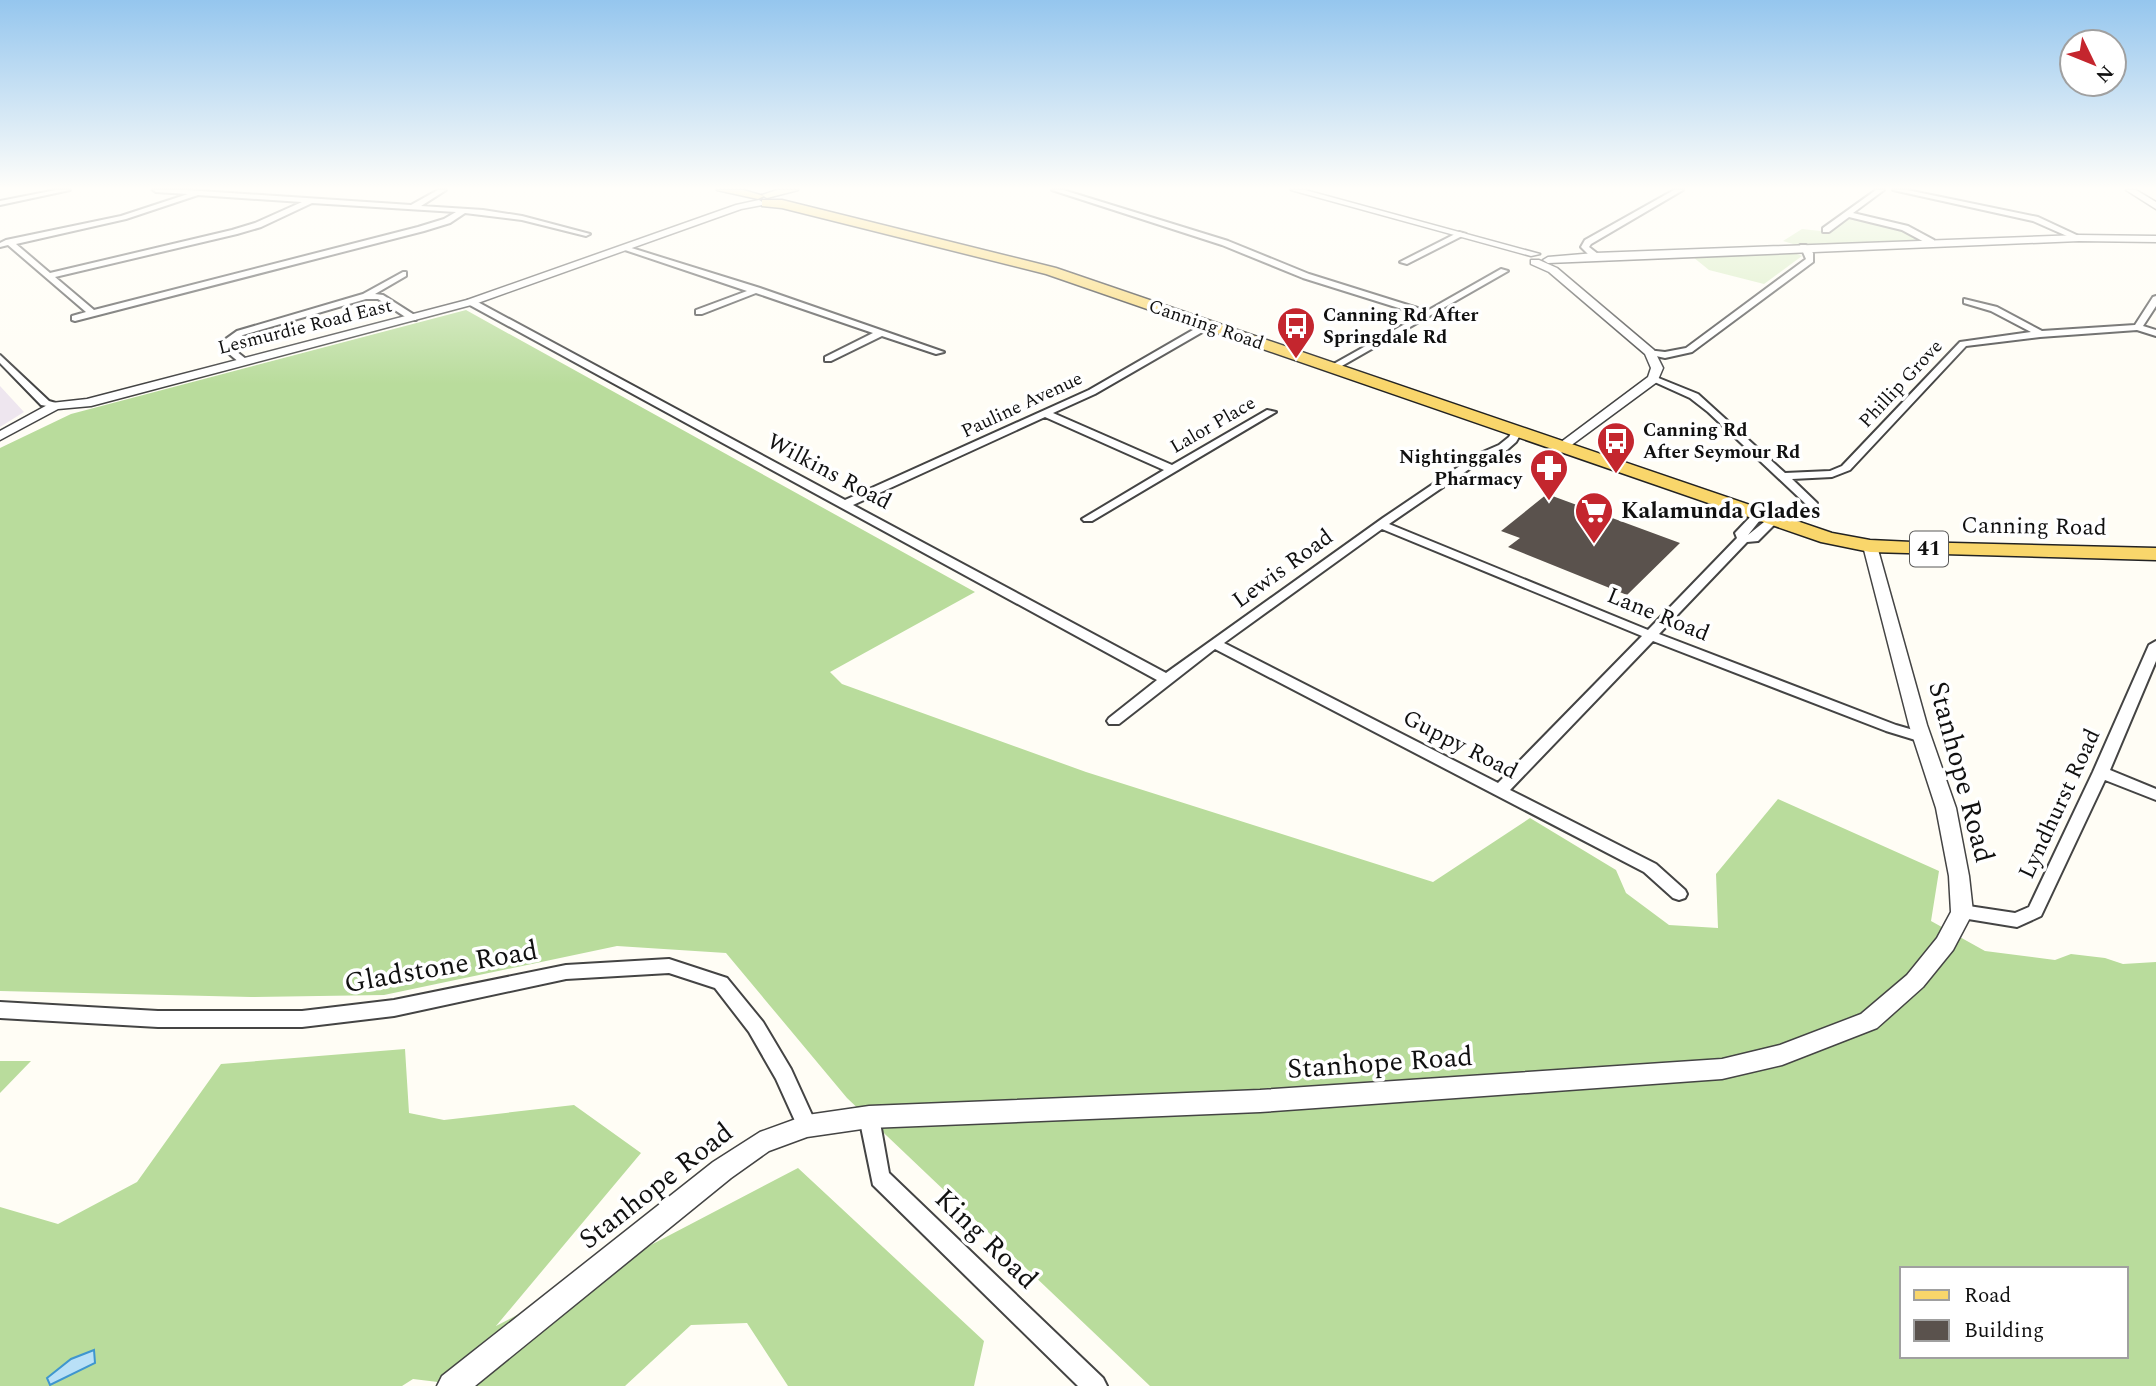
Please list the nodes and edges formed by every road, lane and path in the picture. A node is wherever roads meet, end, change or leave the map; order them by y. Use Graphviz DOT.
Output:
graph roads {
  1 [pos="20,255"];
  2 [pos="139,255"];
  3 [pos="320,255"];
  4 [pos="609,255"];
  5 [pos="649,255"];
  6 [pos="989,255"];
  7 [pos="1254,255"];
  8 [pos="1419,255"];
  9 [pos="1529,255"];
  10 [pos="1626,255"];
  11 [pos="1811,255"];
  12 [pos="1595,256"];
  13 [pos="1541,260"];
  14 [pos="1404,262"];
  15 [pos="1504,271"];
  16 [pos="403,274"];
  17 [pos="49,276"];
  18 [pos="757,289"];
  19 [pos="366,296"];
  20 [pos="2156,299"];
  21 [pos="1968,301"];
  22 [pos="471,302"];
  23 [pos="699,312"];
  24 [pos="92,313"];
  25 [pos="1428,314"];
  26 [pos="413,317"];
  27 [pos="75,318"];
  28 [pos="1208,325"];
  29 [pos="2137,327"];
  30 [pos="882,332"];
  31 [pos="2156,333"];
  32 [pos="2040,334"];
  33 [pos="939,352"];
  34 [pos="1650,352"];
  35 [pos="0,358"];
  36 [pos="828,359"];
  37 [pos="243,361"];
  38 [pos="1333,368"];
  39 [pos="1653,379"];
  40 [pos="55,406"];
  41 [pos="1271,412"];
  42 [pos="1046,414"];
  43 [pos="1513,433"];
  44 [pos="0,436"];
  45 [pos="1562,448"];
  46 [pos="1171,469"];
  47 [pos="1782,476"];
  48 [pos="845,504"];
  49 [pos="1813,505"];
  50 [pos="1765,518"];
  51 [pos="1088,519"];
  52 [pos="1381,524"];
  53 [pos="1870,546"];
  54 [pos="2156,554"];
  55 [pos="1650,635"];
  56 [pos="1215,644"];
  57 [pos="2156,645"];
  58 [pos="1166,679"];
  59 [pos="1114,721"];
  60 [pos="1922,737"];
  61 [pos="2101,772"];
  62 [pos="1500,791"];
  63 [pos="2156,795"];
  64 [pos="1679,894"];
  65 [pos="1962,912"];
  66 [pos="0,1010"];
  67 [pos="869,1117"];
  68 [pos="807,1126"];
  69 [pos="452,1386"];
  70 [pos="1095,1386"];
  1 -- 17 [label="street"];
  2 -- 17 [label="street"];
  3 -- 24 [label="street"];
  4 -- 22 [label="street, Lesmurdie Road East"];
  5 -- 18 [label="street"];
  6 -- 28 [label="main road, Canning Road / 41"];
  7 -- 25 [label="street"];
  8 -- 14 [label="street"];
  9 -- 13 [label="street"];
  10 -- 12 [label="street"];
  11 -- 34 [label="street"];
  12 -- 13 [label="street"];
  13 -- 34 [label="street"];
  15 -- 25 [label="street"];
  16 -- 19 [label="street"];
  17 -- 24 [label="street"];
  18 -- 23 [label="street"];
  18 -- 30 [label="street"];
  19 -- 26 [label="street"];
  19 -- 37 [label="street"];
  20 -- 29 [label="street"];
  21 -- 32 [label="street"];
  22 -- 26 [label="street, Lesmurdie Road East"];
  22 -- 48 [label="street, Wilkins Road"];
  24 -- 27 [label="street"];
  25 -- 38 [label="street"];
  26 -- 37 [label="street, Lesmurdie Road East"];
  28 -- 38 [label="main road, Canning Road / 41"];
  28 -- 42 [label="street, Pauline Avenue"];
  29 -- 31 [label="street"];
  29 -- 32 [label="street, Phillip Grove"];
  30 -- 33 [label="street"];
  30 -- 36 [label="street"];
  32 -- 47 [label="street, Phillip Grove"];
  34 -- 39 [label="street"];
  35 -- 40 [label="street"];
  37 -- 40 [label="street, Lesmurdie Road East"];
  38 -- 43 [label="main road, Canning Road / 41"];
  39 -- 45 [label="street"];
  39 -- 47 [label="street"];
  40 -- 44 [label="street, Lesmurdie Road East"];
  41 -- 46 [label="street, Lalor Place"];
  42 -- 46 [label="street, Lalor Place"];
  42 -- 48 [label="street, Pauline Avenue"];
  43 -- 45 [label="main road, Canning Road / 41"];
  43 -- 52 [label="street, Lewis Road"];
  45 -- 50 [label="main road, Canning Road / 41"];
  46 -- 51 [label="street, Lalor Place"];
  47 -- 49 [label="street"];
  48 -- 58 [label="street, Wilkins Road"];
  50 -- 53 [label="main road, Canning Road / 41"];
  50 -- 55 [label="street"];
  52 -- 55 [label="street, Lane Road"];
  52 -- 56 [label="street, Lewis Road"];
  53 -- 54 [label="main road, Canning Road / 41"];
  53 -- 60 [label="street, Stanhope Road"];
  55 -- 60 [label="street, Lane Road"];
  55 -- 62 [label="street"];
  56 -- 58 [label="street, Lewis Road"];
  56 -- 62 [label="street, Guppy Road"];
  57 -- 61 [label="street, Lyndhurst Road"];
  58 -- 59 [label="street, Lewis Road"];
  60 -- 65 [label="street, Stanhope Road"];
  61 -- 63 [label="street"];
  61 -- 65 [label="street, Lyndhurst Road"];
  62 -- 64 [label="street, Guppy Road"];
  65 -- 67 [label="street, Stanhope Road"];
  66 -- 68 [label="street, Gladstone Road"];
  67 -- 68 [label="street, Stanhope Road"];
  67 -- 70 [label="street, King Road"];
  68 -- 69 [label="street, Stanhope Road"];
}
